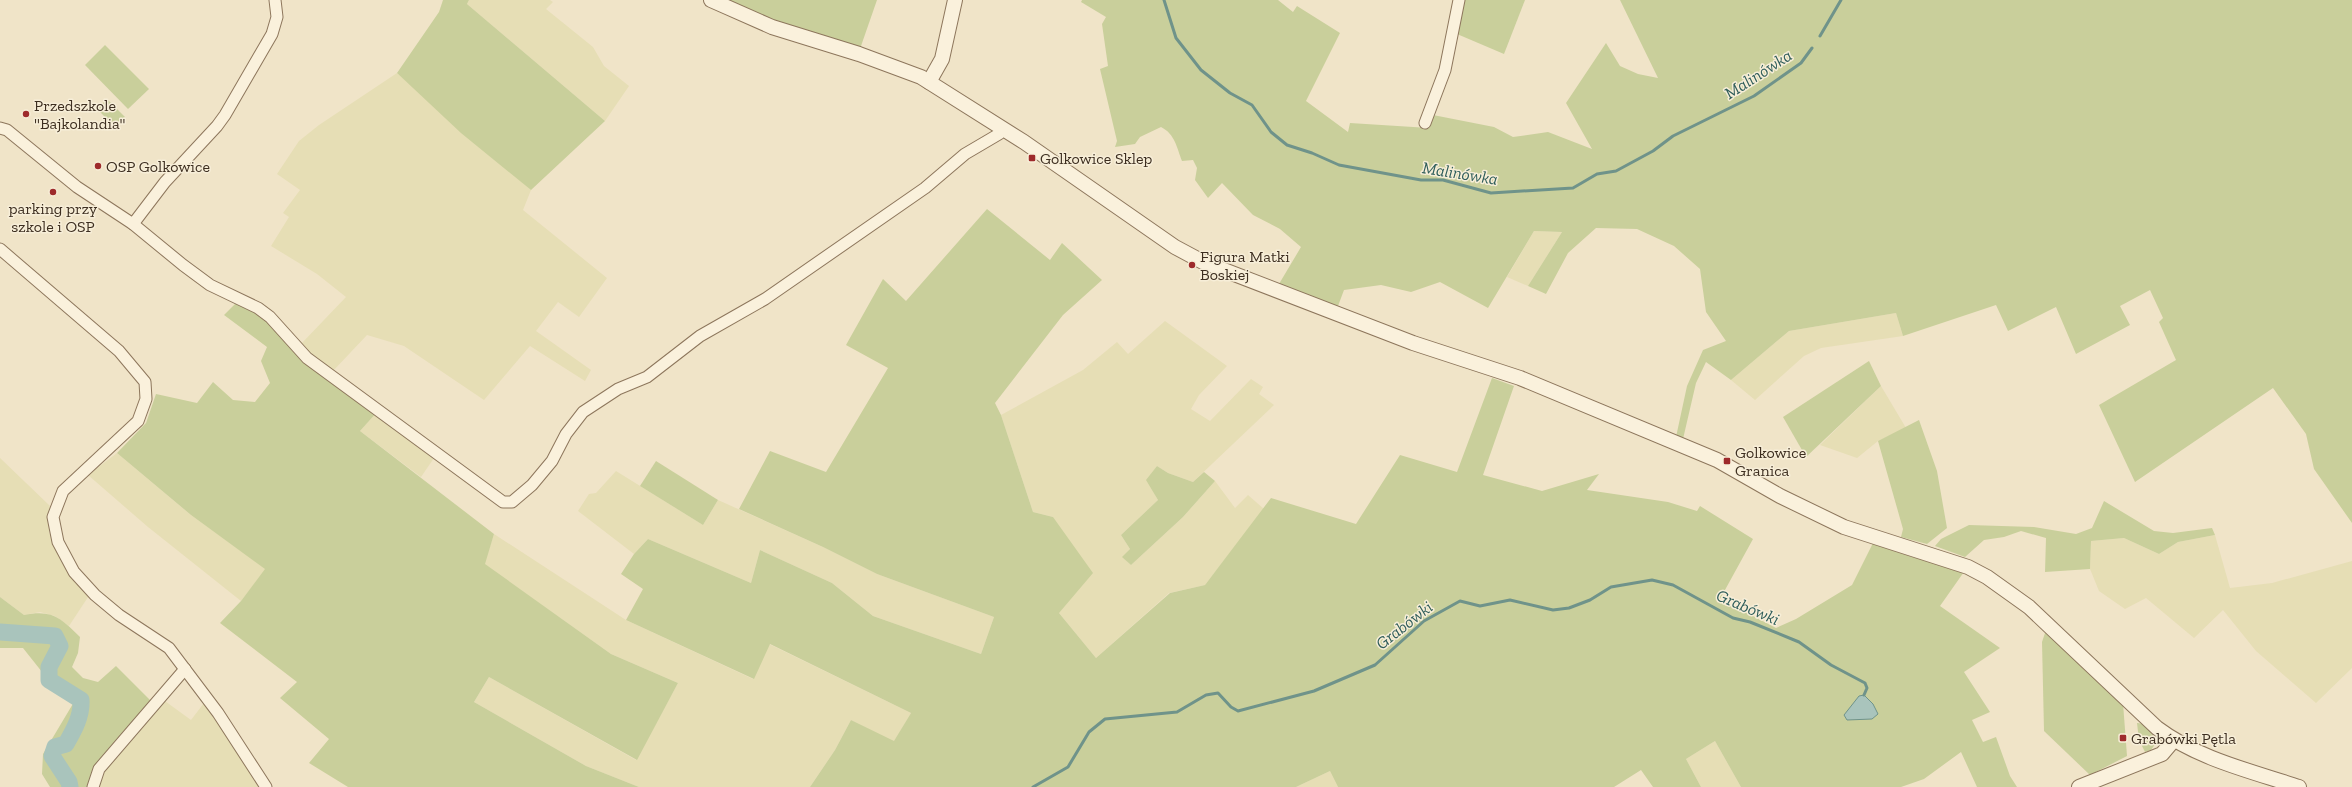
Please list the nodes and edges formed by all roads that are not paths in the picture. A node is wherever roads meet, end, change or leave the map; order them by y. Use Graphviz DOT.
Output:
graph roads {
  1 [pos="275,0"];
  2 [pos="711,0"];
  3 [pos="955,0"];
  4 [pos="1459,0"];
  5 [pos="929,82"];
  6 [pos="1425,123"];
  7 [pos="0,128"];
  8 [pos="1003,129"];
  9 [pos="133,224"];
  10 [pos="0,249"];
  11 [pos="185,669"];
  12 [pos="2173,741"];
  13 [pos="93,787"];
  14 [pos="266,787"];
  15 [pos="2079,787"];
  16 [pos="2299,787"];
  1 -- 9 [label="street"];
  2 -- 5 [label="street"];
  3 -- 5 [label="street"];
  4 -- 6 [label="street"];
  5 -- 8 [label="street"];
  7 -- 9 [label="street"];
  8 -- 9 [label="street"];
  8 -- 12 [label="street"];
  10 -- 11 [label="street"];
  11 -- 13 [label="street"];
  11 -- 14 [label="street"];
  12 -- 15 [label="street"];
  12 -- 16 [label="street"];
}
